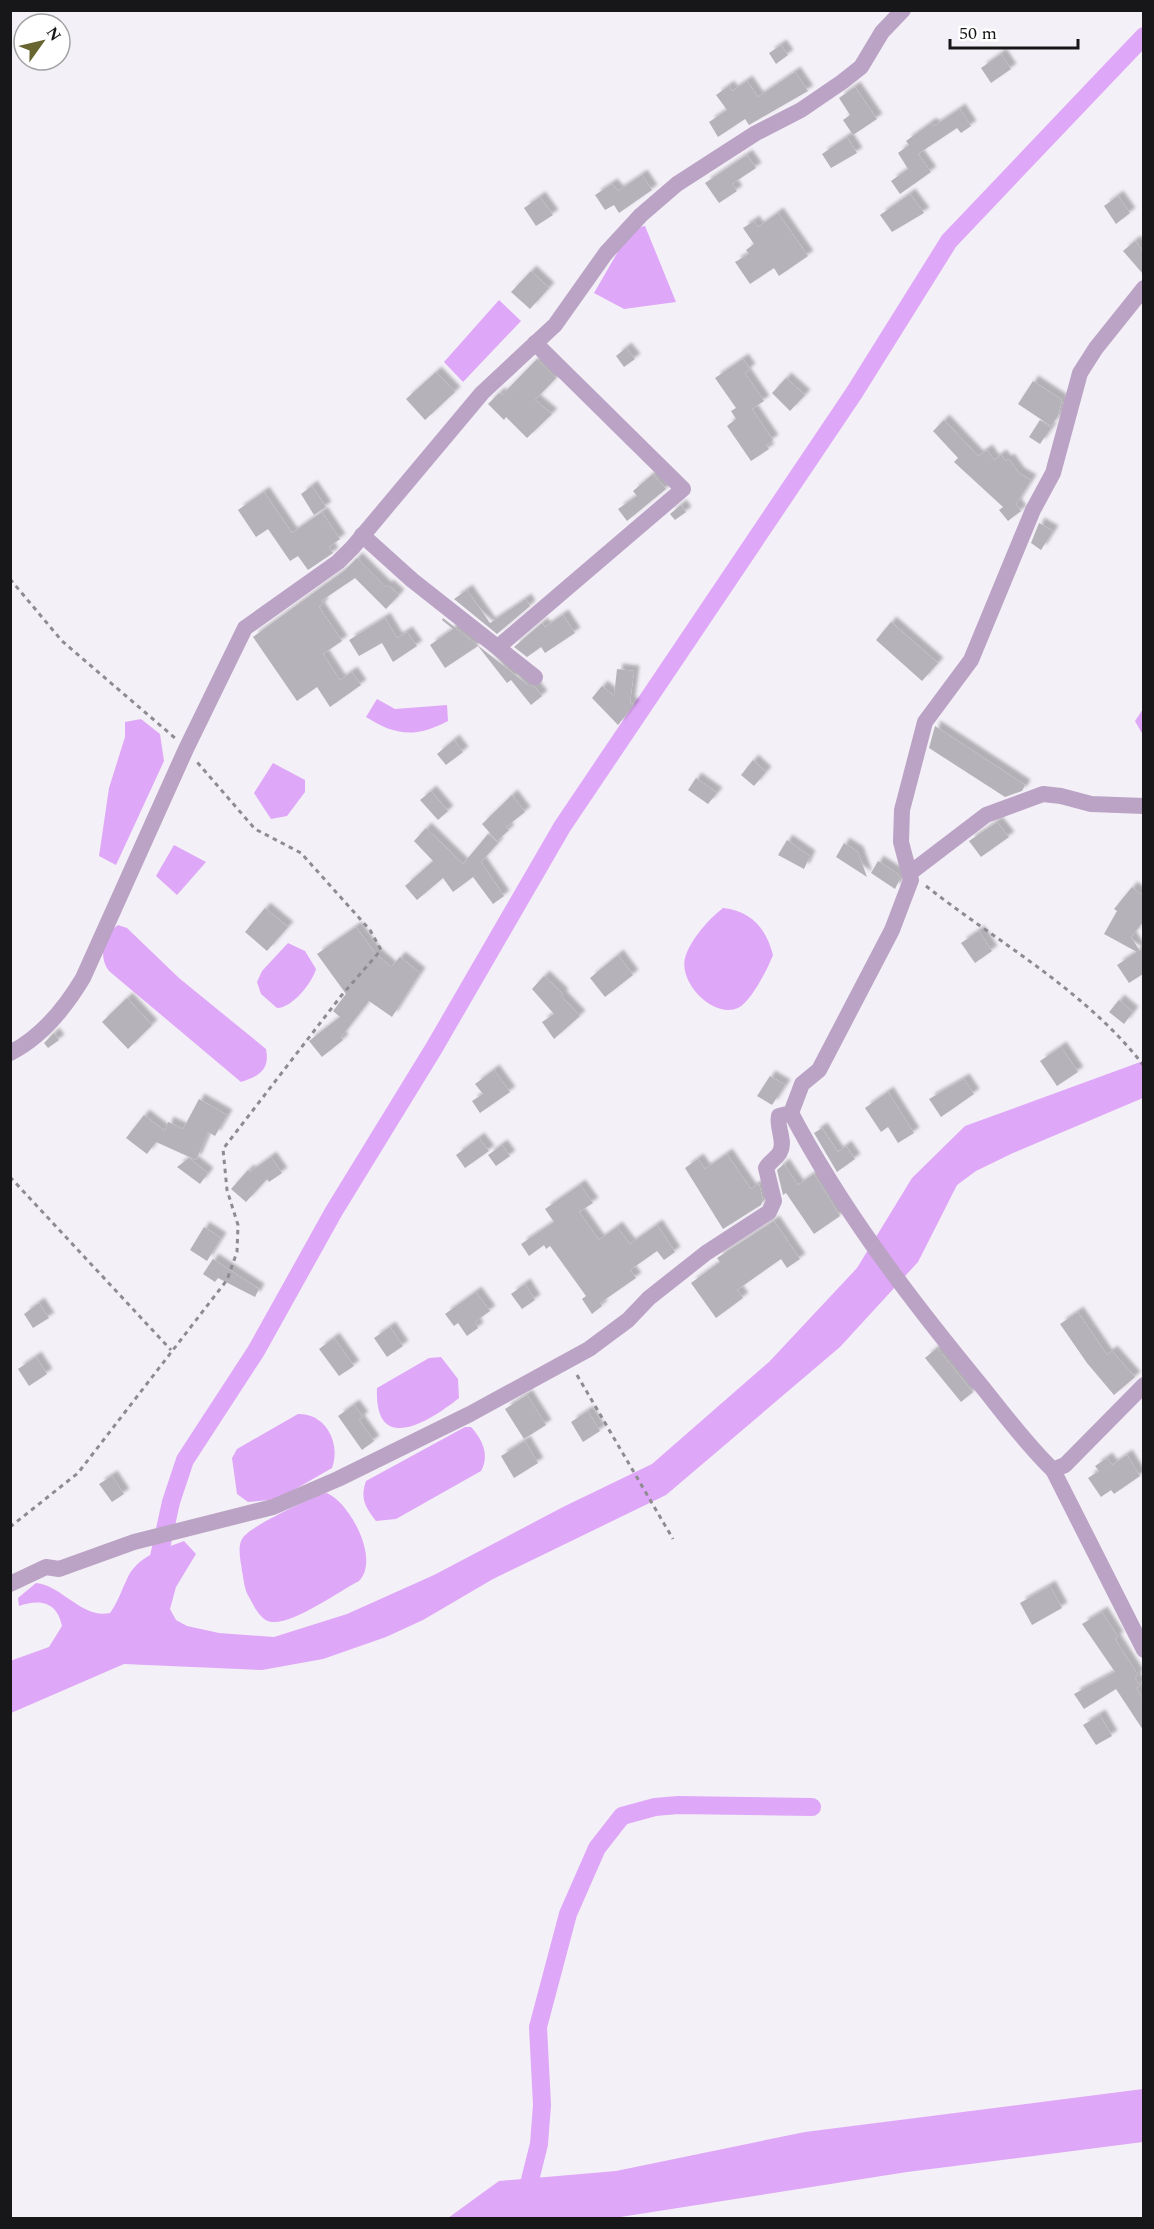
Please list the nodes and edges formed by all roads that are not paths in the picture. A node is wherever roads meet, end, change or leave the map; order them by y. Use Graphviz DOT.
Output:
graph roads {
  1 [pos="903,10"];
  2 [pos="1143,288"];
  3 [pos="535,343"];
  4 [pos="362,535"];
  5 [pos="498,647"];
  6 [pos="536,677"];
  7 [pos="1143,806"];
  8 [pos="910,873"];
  9 [pos="10,1053"];
  10 [pos="791,1113"];
  11 [pos="1143,1385"];
  12 [pos="1053,1470"];
  13 [pos="10,1584"];
  14 [pos="1143,1650"];
  1 -- 3 [label="street"];
  2 -- 8 [label="street"];
  3 -- 4 [label="street"];
  3 -- 5 [label="street"];
  4 -- 5 [label="street"];
  4 -- 9 [label="street"];
  5 -- 6 [label="street"];
  7 -- 8 [label="street"];
  8 -- 10 [label="street"];
  10 -- 12 [label="street"];
  10 -- 13 [label="street"];
  11 -- 12 [label="street"];
  12 -- 14 [label="street"];
}
